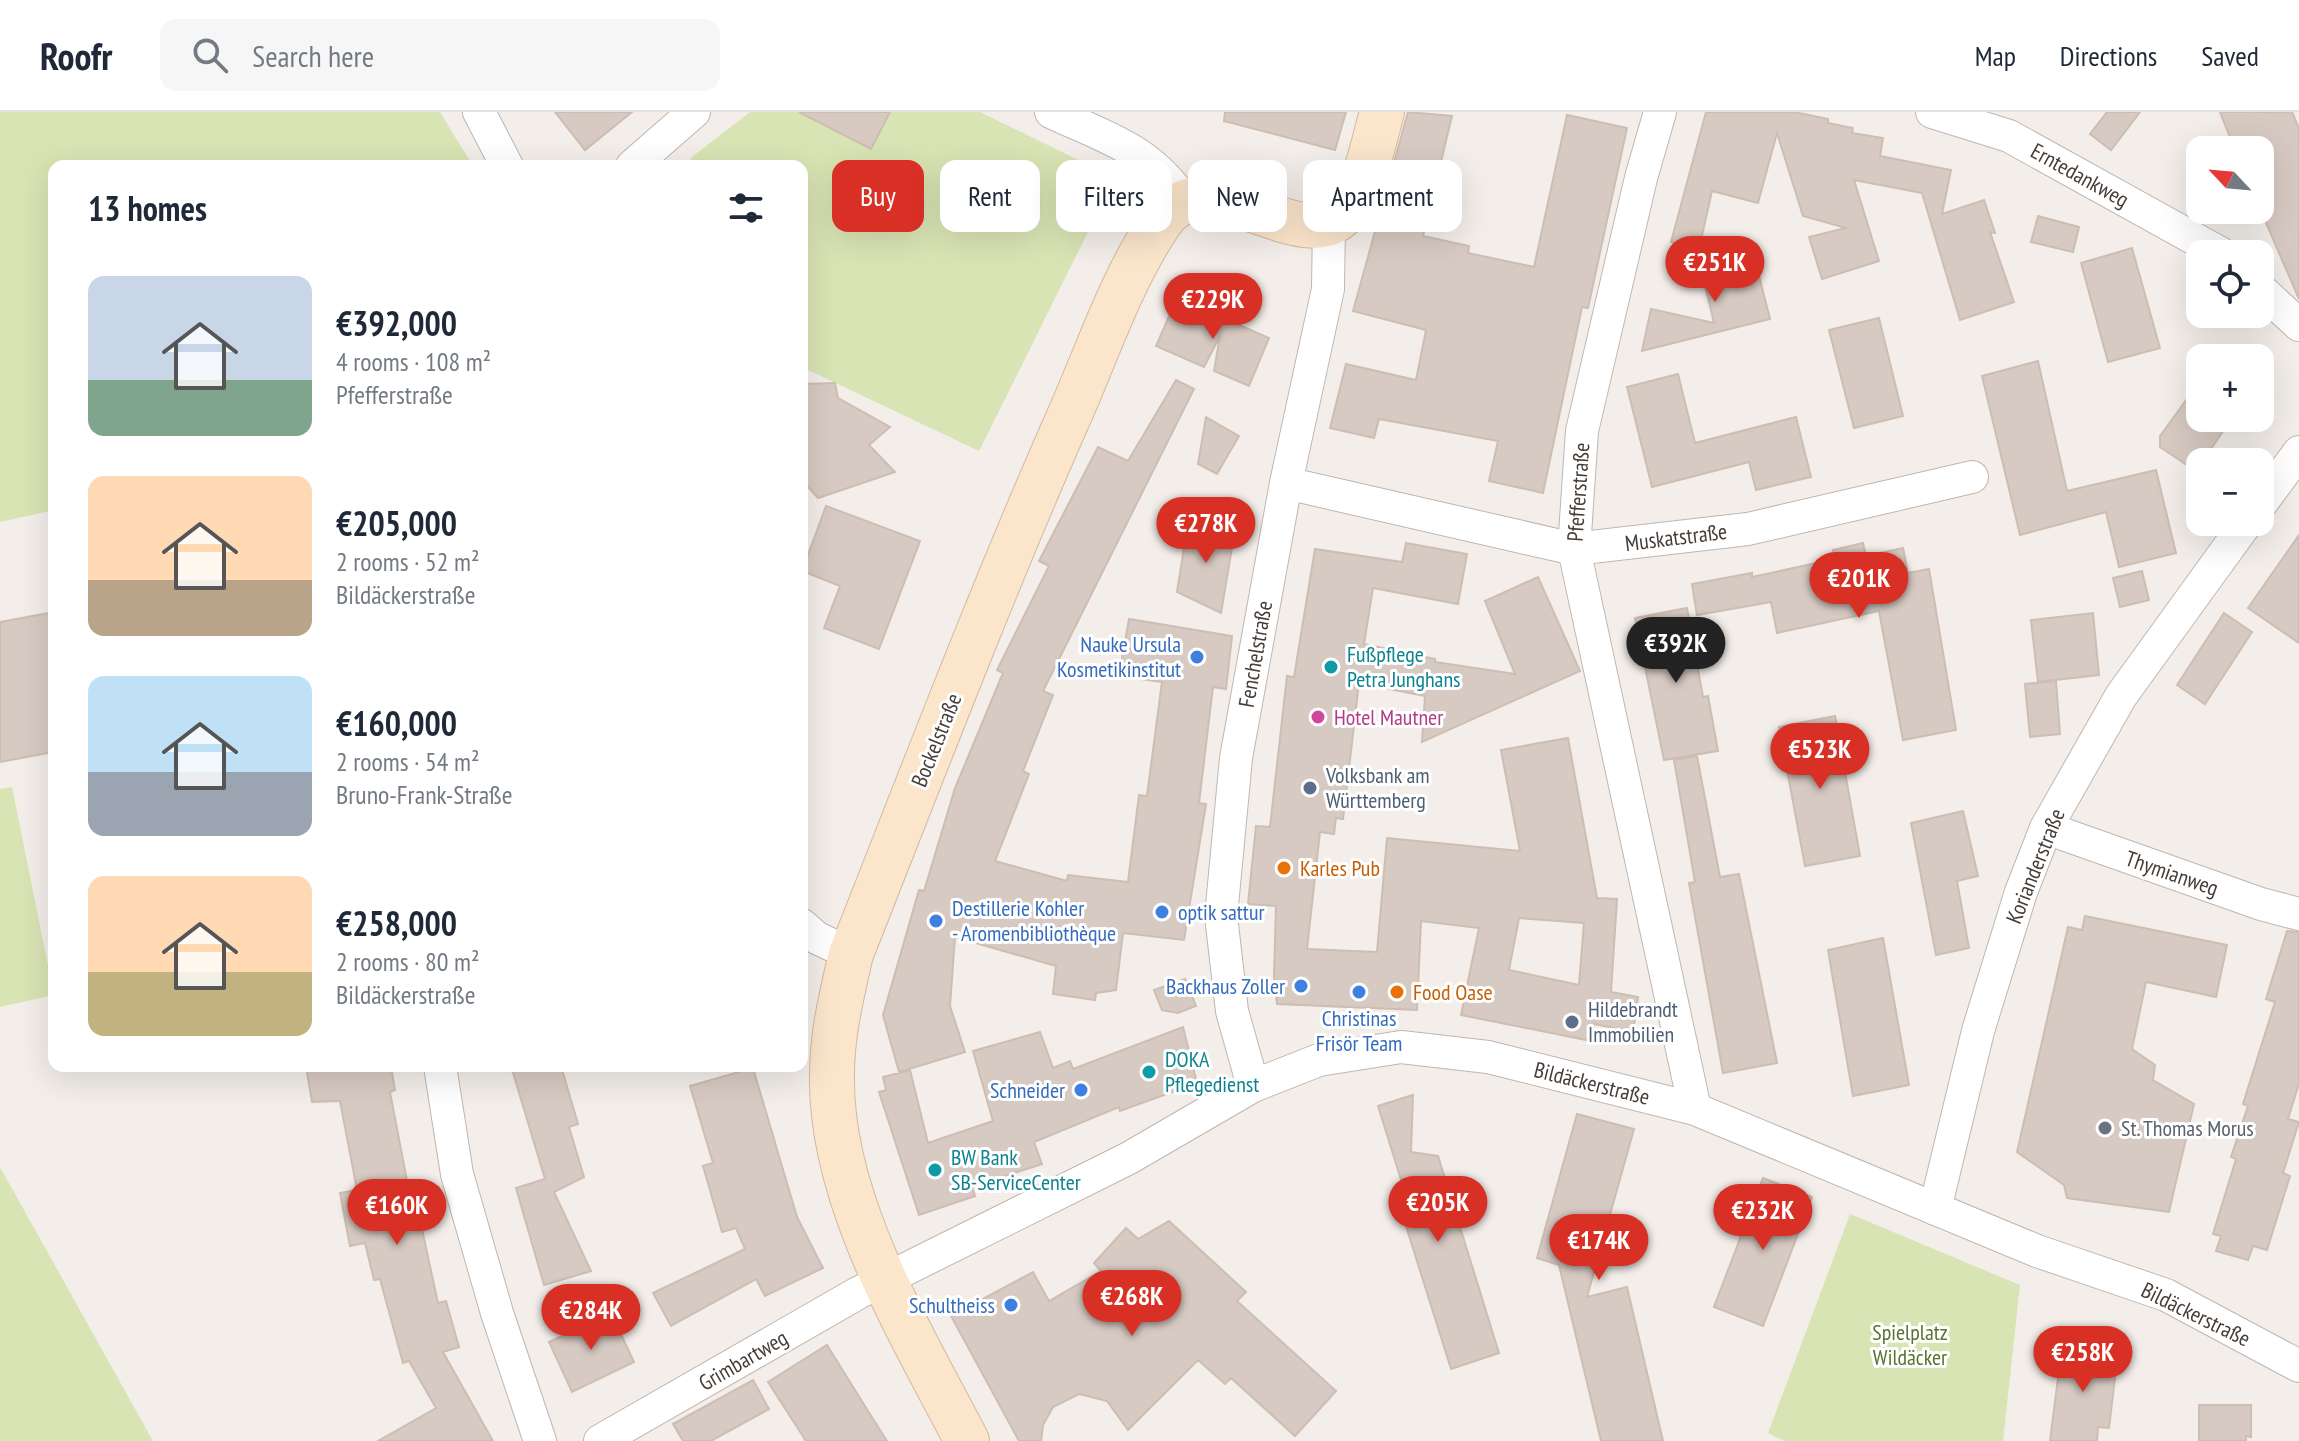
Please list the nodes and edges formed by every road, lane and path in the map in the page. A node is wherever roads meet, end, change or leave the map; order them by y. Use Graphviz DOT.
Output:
graph roads {
  1 [pos="479,112"];
  2 [pos="694,112"];
  3 [pos="1051,112"];
  4 [pos="1382,112"];
  5 [pos="1660,112"];
  6 [pos="1932,112"];
  7 [pos="504,160"];
  8 [pos="639,160"];
  9 [pos="1368,160"];
  10 [pos="1183,200"];
  11 [pos="1303,224"];
  12 [pos="1329,232"];
  13 [pos="2197,240"];
  14 [pos="2274,302"];
  15 [pos="2299,325"];
  16 [pos="2299,452"];
  17 [pos="1972,477"];
  18 [pos="1286,483"];
  19 [pos="2274,486"];
  20 [pos="2237,536"];
  21 [pos="1574,549"];
  22 [pos="2046,828"];
  23 [pos="2299,914"];
  24 [pos="808,930"];
  25 [pos="851,954"];
  26 [pos="441,1072"];
  27 [pos="1253,1086"];
  28 [pos="1695,1109"];
  29 [pos="1935,1209"];
  30 [pos="885,1279"];
  31 [pos="2299,1366"];
  32 [pos="540,1441"];
  33 [pos="600,1441"];
  34 [pos="967,1441"];
  1 -- 7 [label="street"];
  2 -- 8 [label="street"];
  3 -- 10 [label="street"];
  4 -- 9 [label="street"];
  5 -- 21 [label="street, Pfefferstraße"];
  6 -- 13 [label="street, Erntedankweg"];
  10 -- 11 [label="street"];
  10 -- 25 [label="street, Bockelstraße"];
  12 -- 18 [label="street, Fenchelstraße"];
  14 -- 15 [label="street"];
  16 -- 19 [label="street"];
  17 -- 21 [label="street, Muskatstraße"];
  18 -- 21 [label="street, Muskatstraße"];
  18 -- 27 [label="street, Fenchelstraße"];
  20 -- 22 [label="street, Korianderstraße"];
  21 -- 28 [label="street, Pfefferstraße"];
  22 -- 23 [label="street, Thymianweg"];
  22 -- 29 [label="street, Korianderstraße"];
  24 -- 25 [label="street"];
  25 -- 30 [label="street, Bockelstraße"];
  26 -- 32 [label="street"];
  27 -- 28 [label="street, Bildäckerstraße"];
  27 -- 30 [label="street, Bildäckerstraße"];
  28 -- 29 [label="street, Bildäckerstraße"];
  29 -- 31 [label="street, Bildäckerstraße"];
  30 -- 33 [label="street, Grimbartweg"];
  30 -- 34 [label="street, Bockelstraße"];
}
